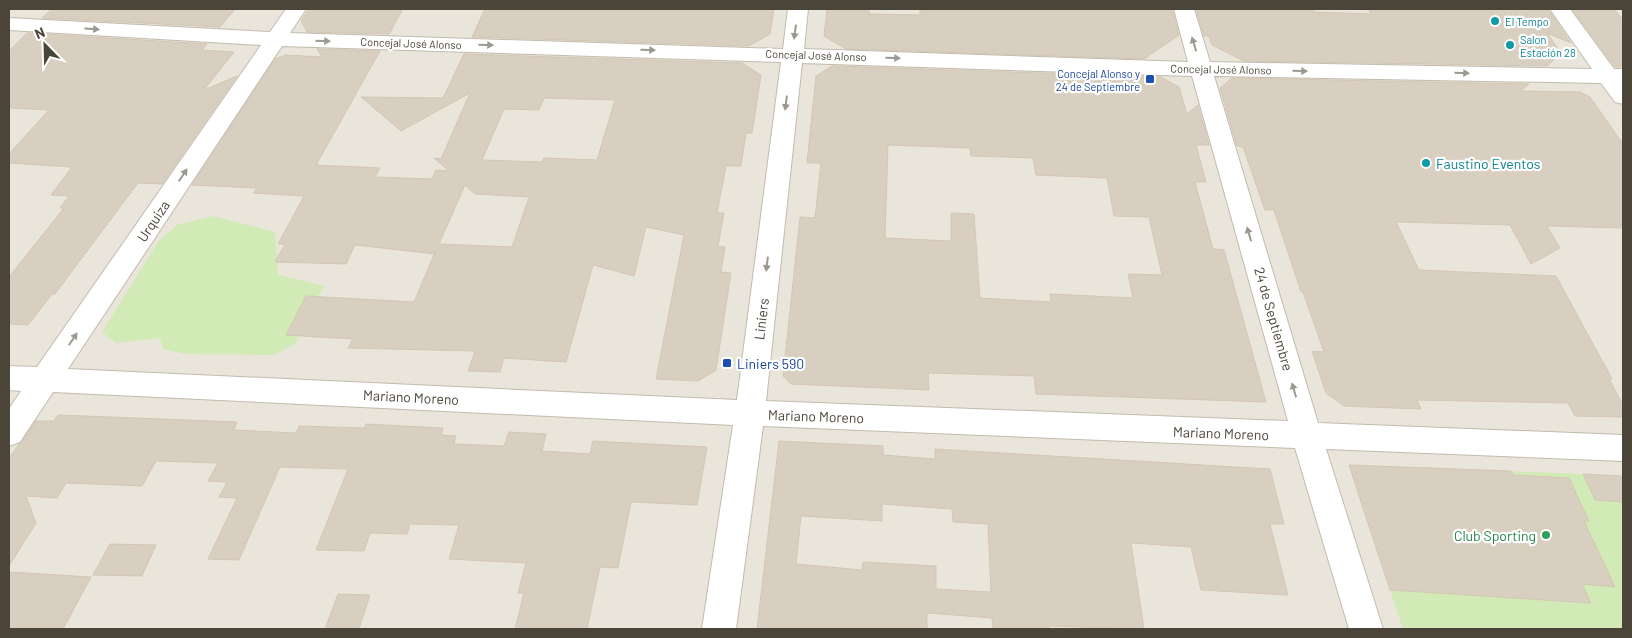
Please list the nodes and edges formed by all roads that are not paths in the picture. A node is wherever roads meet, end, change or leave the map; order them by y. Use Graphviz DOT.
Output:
graph roads {
  1 [pos="296,9"];
  2 [pos="798,9"];
  3 [pos="1184,9"];
  4 [pos="1560,9"];
  5 [pos="9,24"];
  6 [pos="274,39"];
  7 [pos="791,54"];
  8 [pos="1202,69"];
  9 [pos="1616,76"];
  10 [pos="1623,97"];
  11 [pos="9,378"];
  12 [pos="46,380"];
  13 [pos="750,413"];
  14 [pos="9,433"];
  15 [pos="1307,437"];
  16 [pos="1623,448"];
  17 [pos="719,629"];
  18 [pos="1366,629"];
  1 -- 6 [label="street, Urquiza"];
  2 -- 7 [label="street, Liniers, one-way"];
  8 -- 3 [label="street, 24 de Septiembre, one-way"];
  4 -- 9 [label="street"];
  5 -- 6 [label="street, Concejal José Alonso, one-way"];
  6 -- 7 [label="street, Concejal José Alonso, one-way"];
  12 -- 6 [label="street, Urquiza, one-way"];
  7 -- 8 [label="street, Concejal José Alonso, one-way"];
  7 -- 13 [label="street, Liniers, one-way"];
  8 -- 9 [label="street, Concejal José Alonso, one-way"];
  15 -- 8 [label="street, 24 de Septiembre, one-way"];
  9 -- 10 [label="street"];
  11 -- 12 [label="street, Mariano Moreno"];
  12 -- 13 [label="street, Mariano Moreno"];
  12 -- 14 [label="street, Urquiza"];
  13 -- 15 [label="street, Mariano Moreno"];
  13 -- 17 [label="street, Liniers"];
  15 -- 16 [label="street, Mariano Moreno"];
  15 -- 18 [label="street, 24 de Septiembre"];
}
